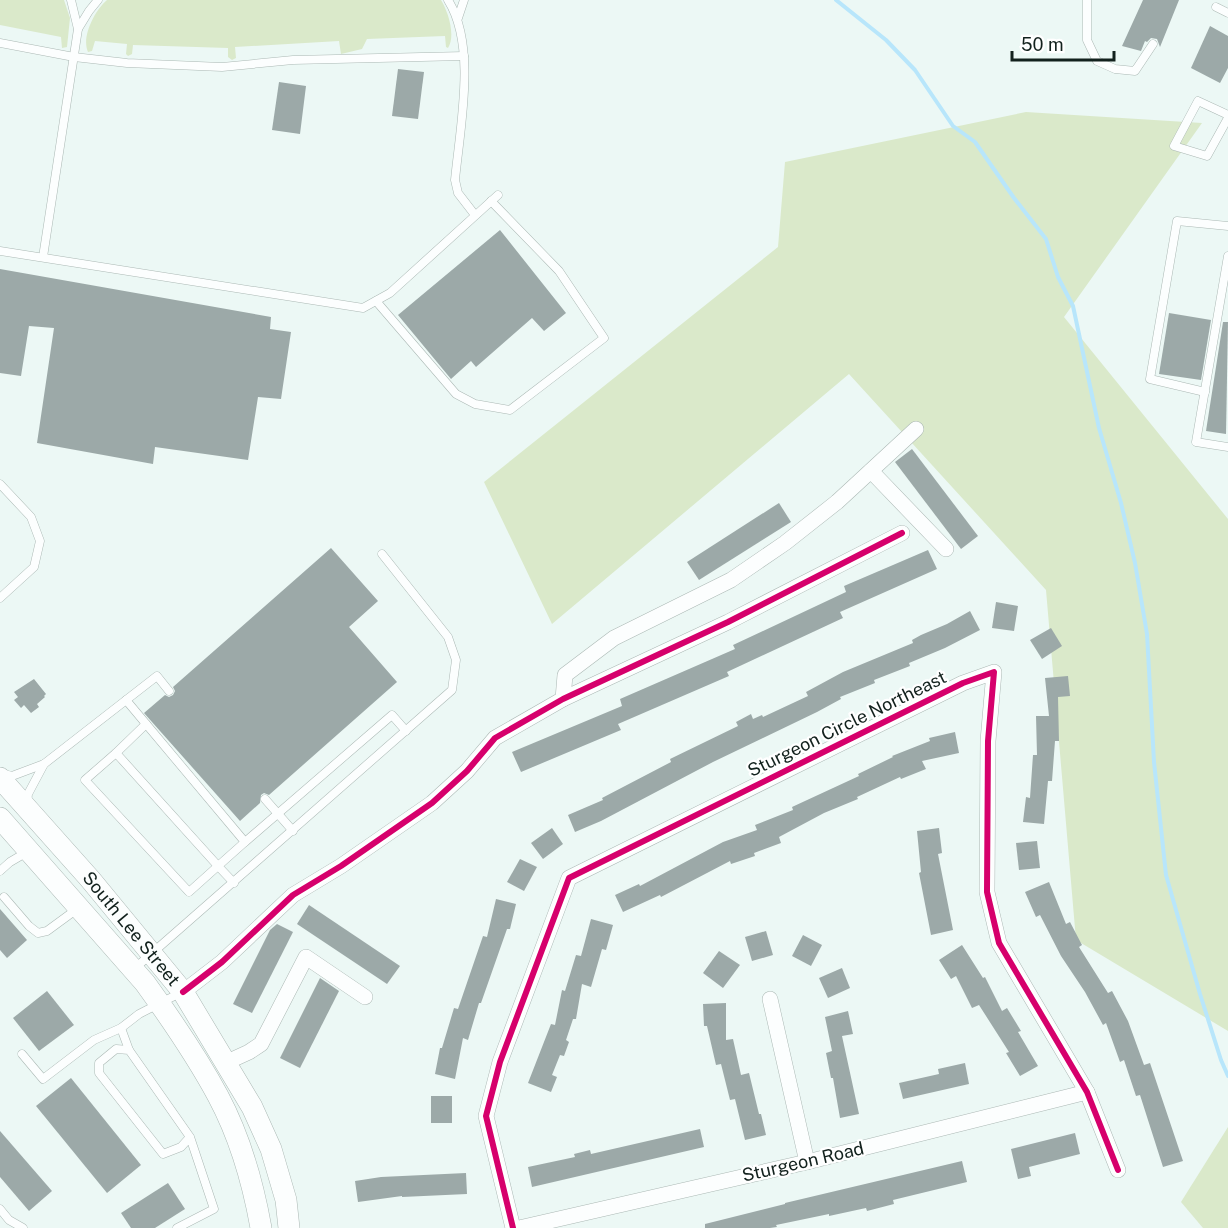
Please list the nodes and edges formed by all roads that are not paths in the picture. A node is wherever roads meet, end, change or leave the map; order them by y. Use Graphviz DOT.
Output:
graph roads {
  1 [pos="70,0"];
  2 [pos="98,0"];
  3 [pos="448,0"];
  4 [pos="464,0"];
  5 [pos="1087,0"];
  6 [pos="1216,7"];
  7 [pos="1228,13"];
  8 [pos="458,18"];
  9 [pos="78,29"];
  10 [pos="0,44"];
  11 [pos="1154,44"];
  12 [pos="464,56"];
  13 [pos="74,57"];
  14 [pos="1228,116"];
  15 [pos="498,195"];
  16 [pos="491,201"];
  17 [pos="475,215"];
  18 [pos="1228,226"];
  19 [pos="0,251"];
  20 [pos="1228,256"];
  21 [pos="43,257"];
  22 [pos="376,301"];
  23 [pos="1204,392"];
  24 [pos="916,429"];
  25 [pos="1228,447"];
  26 [pos="871,471"];
  27 [pos="0,484"];
  28 [pos="902,533"];
  29 [pos="946,549"];
  30 [pos="382,554"];
  31 [pos="0,598"];
  32 [pos="169,691"];
  33 [pos="563,699"];
  34 [pos="126,700"];
  35 [pos="146,724"];
  36 [pos="406,731"];
  37 [pos="116,753"];
  38 [pos="44,764"];
  39 [pos="0,773"];
  40 [pos="0,778"];
  41 [pos="264,799"];
  42 [pos="27,808"];
  43 [pos="278,814"];
  44 [pos="0,818"];
  45 [pos="293,831"];
  46 [pos="245,842"];
  47 [pos="29,851"];
  48 [pos="218,866"];
  49 [pos="0,871"];
  50 [pos="234,883"];
  51 [pos="4,897"];
  52 [pos="79,908"];
  53 [pos="152,955"];
  54 [pos="133,970"];
  55 [pos="183,992"];
  56 [pos="365,997"];
  57 [pos="770,999"];
  58 [pos="161,1005"];
  59 [pos="121,1028"];
  60 [pos="129,1050"];
  61 [pos="22,1054"];
  62 [pos="225,1063"];
  63 [pos="1086,1092"];
  64 [pos="190,1137"];
  65 [pos="807,1162"];
  66 [pos="1118,1170"];
  67 [pos="0,1209"];
  68 [pos="23,1228"];
  69 [pos="177,1228"];
  70 [pos="261,1228"];
  71 [pos="289,1228"];
  72 [pos="513,1228"];
  73 [pos="519,1228"];
  1 -- 9 [label="lane"];
  2 -- 9 [label="lane"];
  3 -- 8 [label="lane"];
  4 -- 8 [label="lane"];
  5 -- 11 [label="lane"];
  6 -- 7 [label="lane"];
  8 -- 12 [label="lane"];
  9 -- 13 [label="lane"];
  10 -- 13 [label="lane"];
  12 -- 13 [label="lane"];
  12 -- 17 [label="lane"];
  13 -- 21 [label="lane"];
  14 -- 14 [label="lane"];
  15 -- 16 [label="lane"];
  16 -- 17 [label="lane"];
  16 -- 22 [label="lane"];
  17 -- 22 [label="lane"];
  18 -- 23 [label="lane"];
  19 -- 21 [label="lane"];
  20 -- 23 [label="lane"];
  21 -- 22 [label="lane"];
  23 -- 25 [label="lane"];
  24 -- 26 [label="street"];
  26 -- 29 [label="street"];
  26 -- 33 [label="street"];
  27 -- 31 [label="lane"];
  28 -- 33 [label="street"];
  30 -- 36 [label="lane"];
  32 -- 34 [label="lane"];
  33 -- 55 [label="street"];
  34 -- 35 [label="lane"];
  34 -- 38 [label="lane"];
  35 -- 37 [label="lane"];
  35 -- 46 [label="lane"];
  36 -- 43 [label="lane"];
  36 -- 45 [label="lane"];
  37 -- 48 [label="lane"];
  37 -- 48 [label="lane"];
  38 -- 39 [label="lane"];
  38 -- 42 [label="lane"];
  40 -- 42 [label="main road, South Lee Street"];
  41 -- 43 [label="lane"];
  42 -- 53 [label="main road, South Lee Street"];
  43 -- 45 [label="lane"];
  43 -- 46 [label="lane"];
  44 -- 47 [label="main road, South Lee Street"];
  45 -- 50 [label="lane"];
  46 -- 48 [label="lane"];
  47 -- 49 [label="lane"];
  47 -- 52 [label="main road, South Lee Street"];
  48 -- 50 [label="lane"];
  50 -- 53 [label="lane"];
  51 -- 52 [label="lane"];
  52 -- 54 [label="main road, South Lee Street"];
  53 -- 54 [label="lane"];
  53 -- 55 [label="main road, South Lee Street"];
  54 -- 58 [label="main road, South Lee Street"];
  55 -- 58 [label="lane"];
  55 -- 62 [label="main road, South Lee Street"];
  56 -- 62 [label="street"];
  57 -- 65 [label="street"];
  58 -- 59 [label="lane"];
  58 -- 70 [label="main road, South Lee Street"];
  59 -- 60 [label="lane"];
  59 -- 61 [label="lane"];
  60 -- 64 [label="lane"];
  60 -- 64 [label="lane"];
  62 -- 71 [label="main road, South Lee Street"];
  63 -- 65 [label="street, Sturgeon Road"];
  63 -- 66 [label="street, Sturgeon Circle Northeast"];
  63 -- 72 [label="street, Sturgeon Circle Northeast"];
  64 -- 69 [label="lane"];
  65 -- 73 [label="street, Sturgeon Road"];
  67 -- 68 [label="lane"];
}
